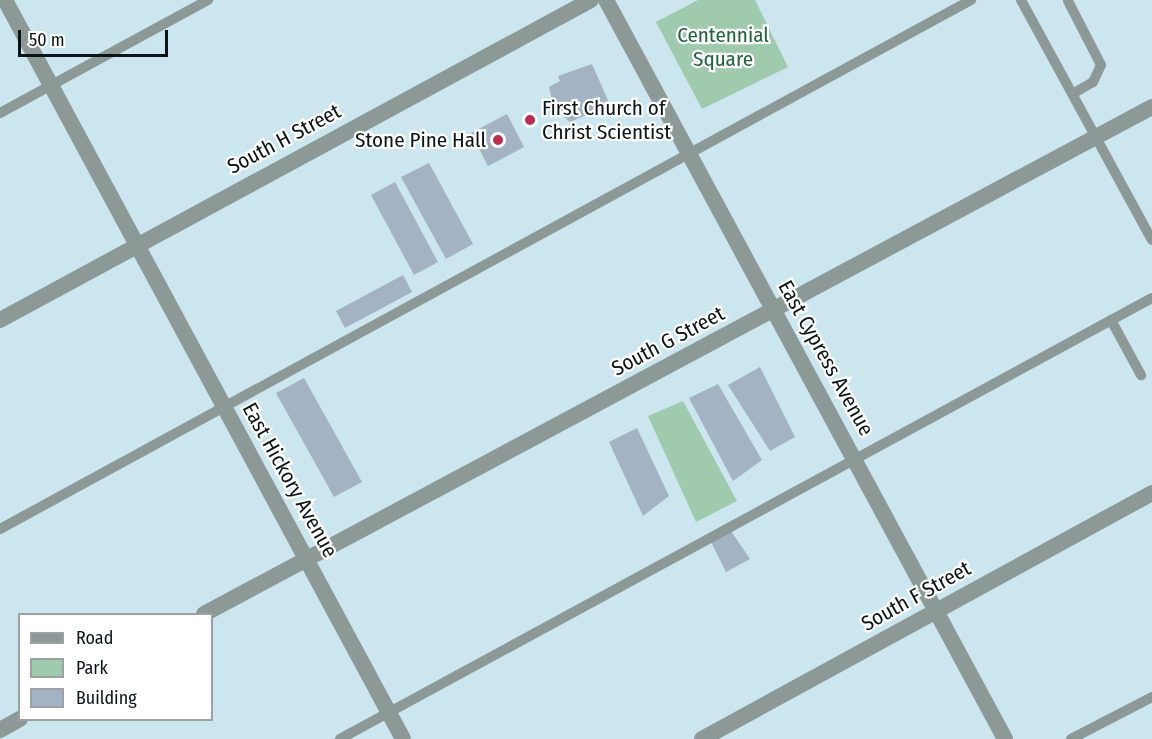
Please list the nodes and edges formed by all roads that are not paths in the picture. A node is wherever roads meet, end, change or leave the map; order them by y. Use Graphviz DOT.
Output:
graph roads {
  1 [pos="5,0"];
  2 [pos="208,0"];
  3 [pos="591,0"];
  4 [pos="606,0"];
  5 [pos="971,0"];
  6 [pos="1021,0"];
  7 [pos="1069,0"];
  8 [pos="51,85"];
  9 [pos="1072,94"];
  10 [pos="1152,107"];
  11 [pos="0,112"];
  12 [pos="1096,138"];
  13 [pos="690,155"];
  14 [pos="1152,240"];
  15 [pos="137,243"];
  16 [pos="1152,298"];
  17 [pos="774,310"];
  18 [pos="0,320"];
  19 [pos="1111,320"];
  20 [pos="1141,375"];
  21 [pos="224,406"];
  22 [pos="856,461"];
  23 [pos="1152,493"];
  24 [pos="0,529"];
  25 [pos="307,556"];
  26 [pos="936,611"];
  27 [pos="207,613"];
  28 [pos="1152,697"];
  29 [pos="388,712"];
  30 [pos="18,720"];
  31 [pos="0,730"];
  32 [pos="340,739"];
  33 [pos="404,739"];
  34 [pos="702,739"];
  35 [pos="1005,739"];
  36 [pos="1071,739"];
  1 -- 8 [label="street, East Hickory Avenue"];
  2 -- 8 [label="lane"];
  3 -- 15 [label="street, South H Street"];
  4 -- 13 [label="street, East Cypress Avenue"];
  5 -- 13 [label="lane"];
  6 -- 9 [label="lane"];
  7 -- 9 [label="lane"];
  8 -- 11 [label="lane"];
  8 -- 15 [label="street, East Hickory Avenue"];
  9 -- 12 [label="lane"];
  10 -- 12 [label="street, South G Street"];
  12 -- 14 [label="lane"];
  12 -- 17 [label="street, South G Street"];
  13 -- 17 [label="street, East Cypress Avenue"];
  13 -- 21 [label="lane"];
  15 -- 18 [label="street, South H Street"];
  15 -- 21 [label="street, East Hickory Avenue"];
  16 -- 19 [label="lane"];
  17 -- 22 [label="street, East Cypress Avenue"];
  17 -- 25 [label="street, South G Street"];
  19 -- 20 [label="lane"];
  19 -- 22 [label="lane"];
  21 -- 24 [label="lane"];
  21 -- 25 [label="street, East Hickory Avenue"];
  22 -- 26 [label="street, East Cypress Avenue"];
  22 -- 29 [label="lane"];
  23 -- 26 [label="street, South F Street"];
  25 -- 27 [label="street, South G Street"];
  25 -- 29 [label="street, East Hickory Avenue"];
  26 -- 34 [label="street, South F Street"];
  26 -- 35 [label="street, East Cypress Avenue"];
  28 -- 36 [label="lane"];
  29 -- 32 [label="lane"];
  29 -- 33 [label="street, East Hickory Avenue"];
  30 -- 31 [label="street"];
}
